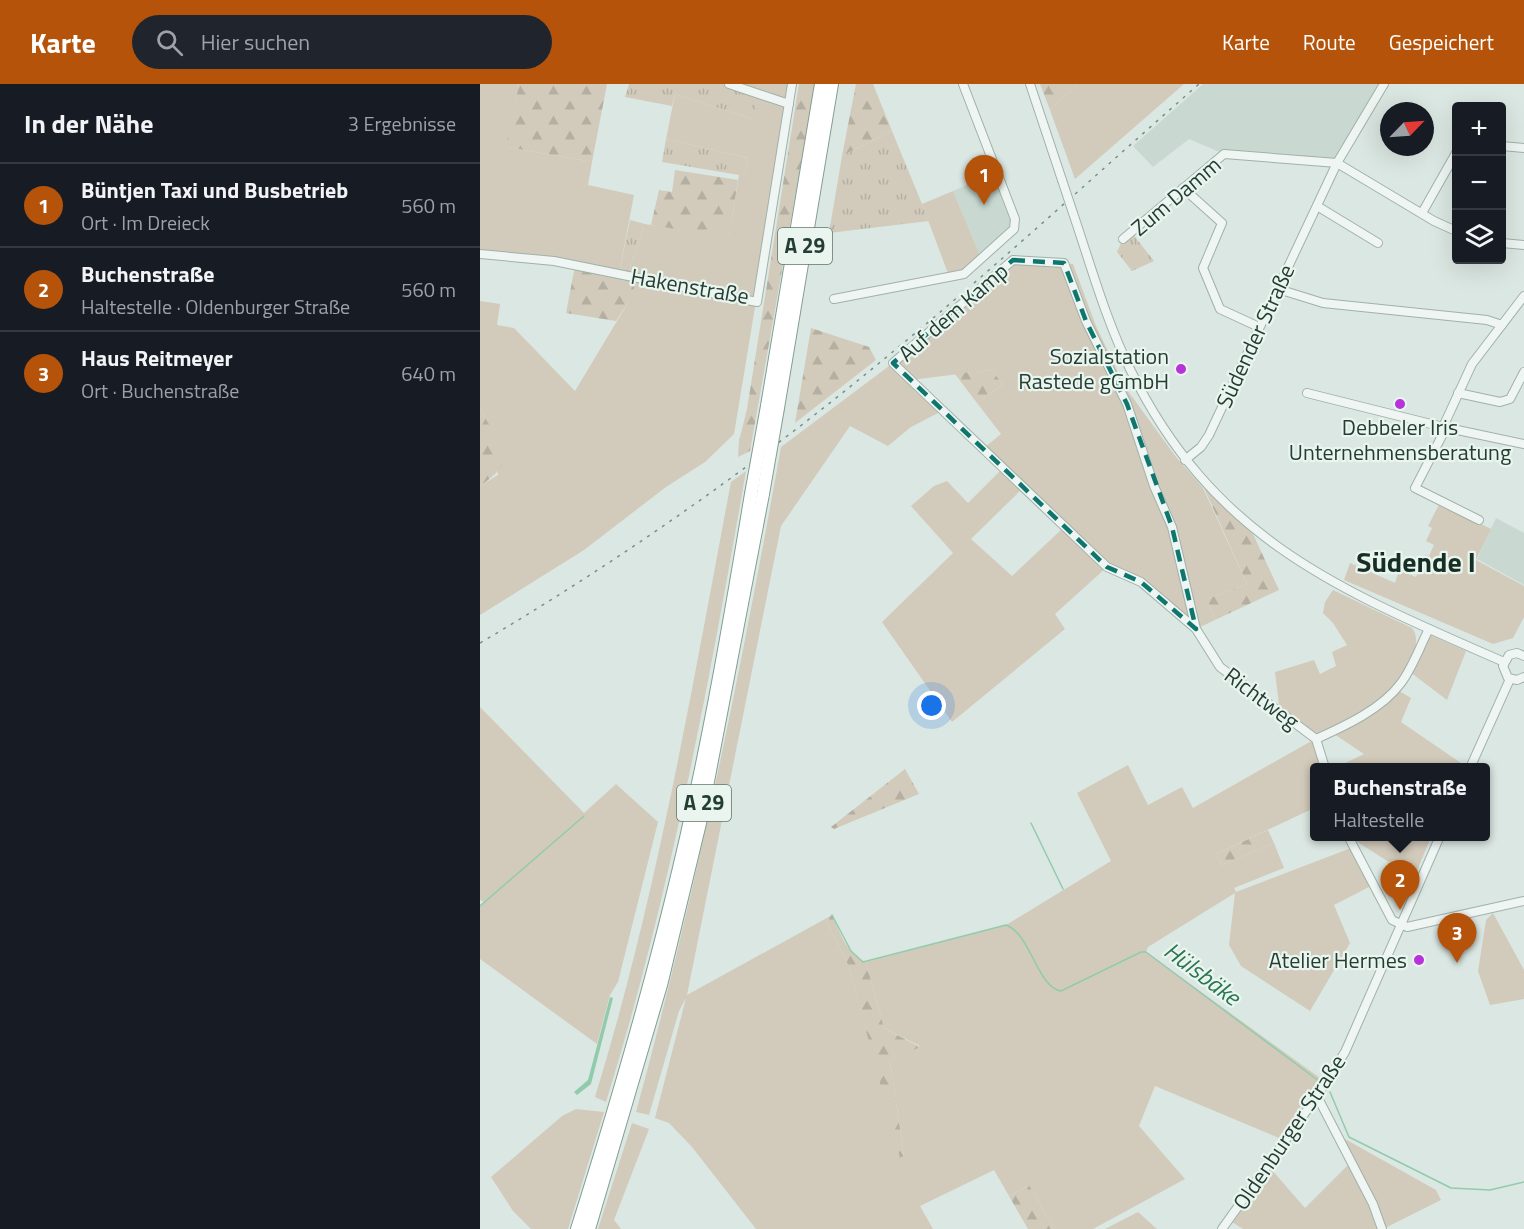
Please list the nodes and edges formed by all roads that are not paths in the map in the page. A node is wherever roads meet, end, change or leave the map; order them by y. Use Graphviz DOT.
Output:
graph roads {
  1 [pos="729,84"];
  2 [pos="792,84"];
  3 [pos="821,84"];
  4 [pos="832,84"];
  5 [pos="963,84"];
  6 [pos="1030,84"];
  7 [pos="1384,84"];
  8 [pos="789,104"];
  9 [pos="1506,146"];
  10 [pos="1524,148"];
  11 [pos="1454,156"];
  12 [pos="1337,163"];
  13 [pos="1183,188"];
  14 [pos="1317,206"];
  15 [pos="1422,213"];
  16 [pos="1452,229"];
  17 [pos="1124,239"];
  18 [pos="1378,243"];
  19 [pos="1506,243"];
  20 [pos="1524,245"];
  21 [pos="480,254"];
  22 [pos="1278,289"];
  23 [pos="1524,296"];
  24 [pos="834,298"];
  25 [pos="1502,325"];
  26 [pos="1259,327"];
  27 [pos="1524,372"];
  28 [pos="1307,393"];
  29 [pos="1458,393"];
  30 [pos="772,407"];
  31 [pos="1444,428"];
  32 [pos="1524,444"];
  33 [pos="1185,460"];
  34 [pos="757,494"];
  35 [pos="1479,520"];
  36 [pos="1196,629"];
  37 [pos="1429,629"];
  38 [pos="1523,652"];
  39 [pos="1503,662"];
  40 [pos="1524,678"];
  41 [pos="1510,679"];
  42 [pos="1316,739"];
  43 [pos="1323,763"];
  44 [pos="1472,763"];
  45 [pos="1350,841"];
  46 [pos="1438,841"];
  47 [pos="1524,901"];
  48 [pos="1401,925"];
  49 [pos="1317,1096"];
  50 [pos="617,1121"];
  51 [pos="577,1229"];
  52 [pos="589,1229"];
  53 [pos="1222,1229"];
  54 [pos="1382,1229"];
  1 -- 8 [label="street"];
  2 -- 8 [label="street, Hakenstraße"];
  3 -- 30 [label="highway, A 29"];
  4 -- 30 [label="highway, A 29"];
  5 -- 24 [label="street"];
  6 -- 33 [label="street, bridge"];
  7 -- 12 [label="street, Südender Straße"];
  8 -- 21 [label="street, Hakenstraße"];
  9 -- 10 [label="street"];
  11 -- 15 [label="street"];
  12 -- 13 [label="street, Zum Damm"];
  12 -- 14 [label="street, Südender Straße"];
  12 -- 15 [label="street"];
  13 -- 17 [label="street, Zum Damm"];
  13 -- 26 [label="street"];
  14 -- 18 [label="street"];
  14 -- 22 [label="street, Südender Straße"];
  15 -- 16 [label="street"];
  19 -- 20 [label="street"];
  22 -- 25 [label="street"];
  22 -- 26 [label="street, Südender Straße"];
  23 -- 25 [label="street"];
  25 -- 29 [label="street"];
  26 -- 33 [label="street, Südender Straße"];
  27 -- 29 [label="street"];
  28 -- 31 [label="street"];
  29 -- 31 [label="street"];
  30 -- 34 [label="highway, A 29, bridge"];
  31 -- 32 [label="street"];
  31 -- 35 [label="street"];
  33 -- 37 [label="street"];
  34 -- 50 [label="highway, A 29"];
  34 -- 50 [label="highway, A 29"];
  36 -- 36 [label="street, Auf dem Kamp"];
  36 -- 42 [label="street, Richtweg"];
  37 -- 39 [label="street"];
  37 -- 42 [label="street"];
  38 -- 39 [label="street"];
  39 -- 41 [label="street"];
  40 -- 41 [label="street"];
  41 -- 44 [label="street"];
  42 -- 43 [label="street, Richtweg"];
  45 -- 48 [label="street"];
  46 -- 48 [label="street, Oldenburger Straße"];
  47 -- 48 [label="street"];
  48 -- 49 [label="street, Oldenburger Straße"];
  49 -- 53 [label="street, Oldenburger Straße"];
  49 -- 54 [label="street"];
  50 -- 51 [label="highway, A 29"];
  50 -- 52 [label="highway, A 29"];
}
